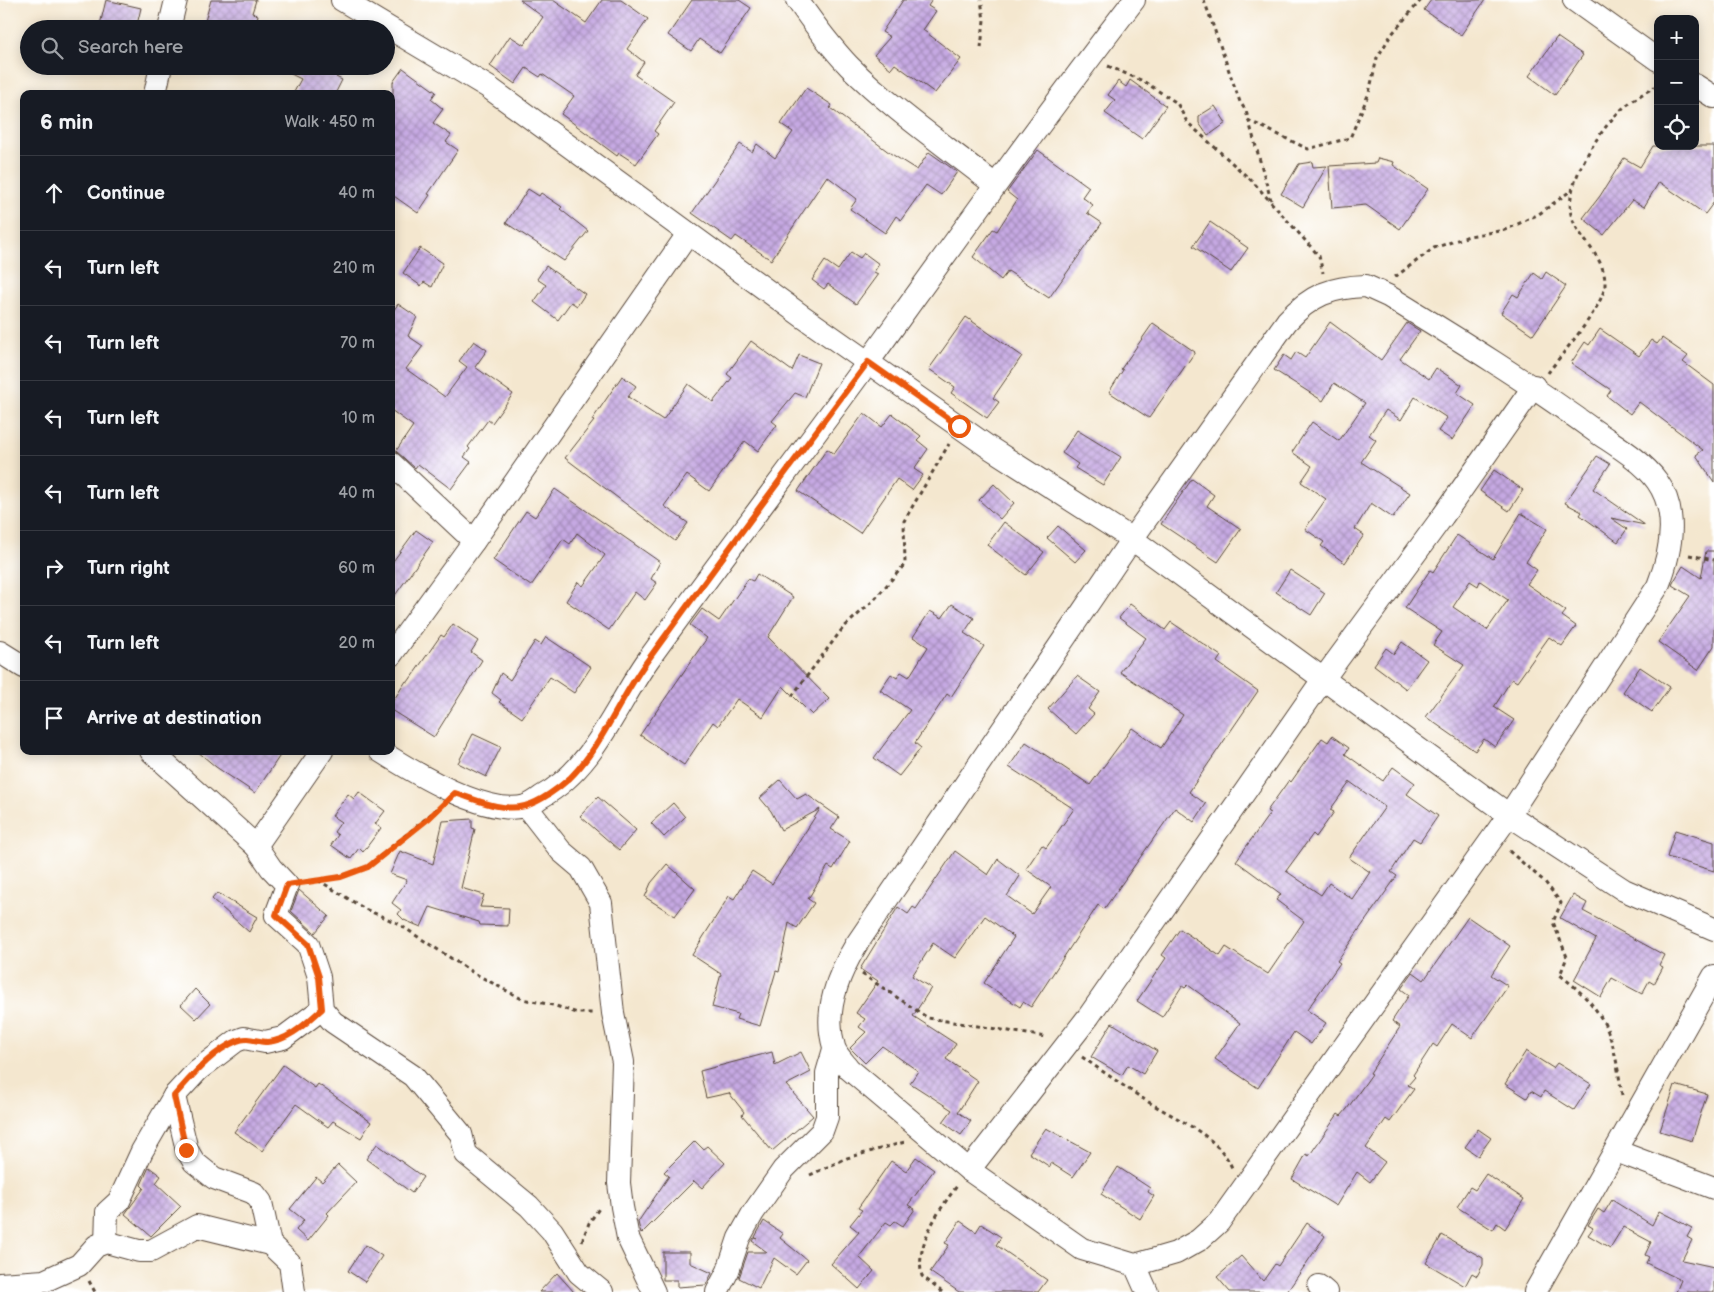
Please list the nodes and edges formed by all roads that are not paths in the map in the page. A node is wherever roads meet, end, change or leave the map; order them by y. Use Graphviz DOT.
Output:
graph roads {
  1 [pos="176,0"];
  2 [pos="797,0"];
  3 [pos="1134,0"];
  4 [pos="1574,0"];
  5 [pos="346,1"];
  6 [pos="171,20"];
  7 [pos="375,20"];
  8 [pos="395,32"];
  9 [pos="1654,57"];
  10 [pos="159,75"];
  11 [pos="1699,88"];
  12 [pos="156,90"];
  13 [pos="1714,97"];
  14 [pos="995,185"];
  15 [pos="688,234"];
  16 [pos="868,362"];
  17 [pos="1535,387"];
  18 [pos="395,467"];
  19 [pos="1132,539"];
  20 [pos="474,541"];
  21 [pos="395,650"];
  22 [pos="0,652"];
  23 [pos="20,664"];
  24 [pos="1324,678"];
  25 [pos="155,755"];
  26 [pos="319,755"];
  27 [pos="387,755"];
  28 [pos="526,806"];
  29 [pos="1510,815"];
  30 [pos="256,846"];
  31 [pos="1714,929"];
  32 [pos="1714,976"];
  33 [pos="322,1009"];
  34 [pos="834,1048"];
  35 [pos="174,1096"];
  36 [pos="1616,1151"];
  37 [pos="970,1170"];
  38 [pos="1714,1188"];
  39 [pos="106,1242"];
  40 [pos="270,1244"];
  41 [pos="1135,1265"];
  42 [pos="0,1284"];
  43 [pos="294,1292"];
  44 [pos="602,1292"];
  45 [pos="654,1292"];
  46 [pos="717,1292"];
  47 [pos="1147,1292"];
  48 [pos="1535,1292"];
  1 -- 6 [label="street"];
  2 -- 14 [label="street"];
  3 -- 14 [label="street"];
  4 -- 9 [label="street"];
  5 -- 7 [label="street"];
  8 -- 15 [label="street"];
  10 -- 12 [label="street"];
  11 -- 13 [label="street"];
  14 -- 16 [label="street"];
  15 -- 16 [label="street"];
  15 -- 20 [label="street"];
  16 -- 19 [label="street"];
  16 -- 28 [label="street"];
  17 -- 19 [label="street"];
  17 -- 24 [label="street"];
  17 -- 29 [label="street"];
  18 -- 20 [label="street"];
  19 -- 24 [label="street"];
  19 -- 34 [label="street"];
  20 -- 21 [label="street"];
  22 -- 23 [label="street"];
  24 -- 29 [label="street"];
  24 -- 37 [label="street"];
  25 -- 30 [label="street"];
  26 -- 30 [label="street"];
  27 -- 28 [label="street"];
  28 -- 45 [label="street"];
  29 -- 31 [label="street"];
  29 -- 41 [label="street"];
  30 -- 33 [label="street"];
  32 -- 36 [label="street"];
  33 -- 35 [label="street"];
  33 -- 44 [label="street"];
  34 -- 37 [label="street"];
  34 -- 46 [label="street"];
  35 -- 39 [label="street"];
  35 -- 40 [label="street"];
  36 -- 38 [label="street"];
  36 -- 48 [label="street"];
  37 -- 41 [label="street"];
  39 -- 40 [label="street"];
  39 -- 42 [label="street"];
  40 -- 43 [label="street"];
  41 -- 47 [label="street"];
}
